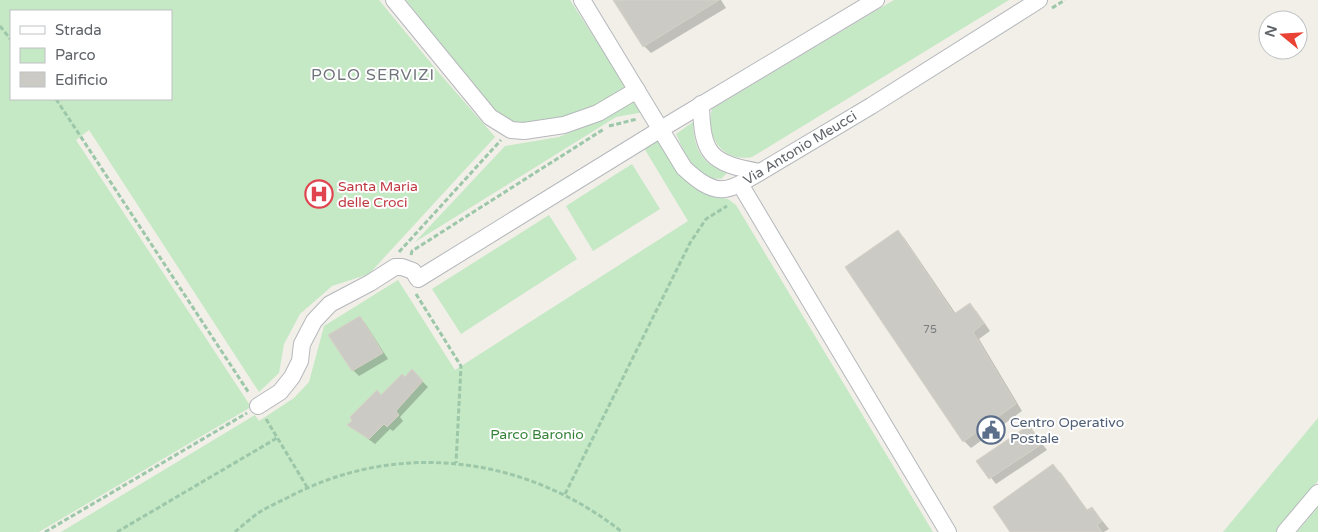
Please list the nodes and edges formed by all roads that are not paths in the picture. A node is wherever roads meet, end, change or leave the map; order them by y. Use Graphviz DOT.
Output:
graph roads {
  1 [pos="394,0"];
  2 [pos="582,0"];
  3 [pos="876,0"];
  4 [pos="1038,0"];
  5 [pos="637,90"];
  6 [pos="701,104"];
  7 [pos="661,129"];
  8 [pos="760,172"];
  9 [pos="740,184"];
  10 [pos="258,406"];
  11 [pos="1318,493"];
  12 [pos="948,532"];
  13 [pos="1285,532"];
  1 -- 5 [label="street"];
  2 -- 5 [label="street, Via Antonio Meucci"];
  3 -- 6 [label="street"];
  4 -- 8 [label="street, Via Antonio Meucci"];
  5 -- 7 [label="street, Via Antonio Meucci"];
  6 -- 7 [label="street"];
  6 -- 8 [label="street"];
  7 -- 9 [label="street, Via Antonio Meucci"];
  7 -- 10 [label="street"];
  8 -- 9 [label="street, Via Antonio Meucci"];
  9 -- 12 [label="street"];
  11 -- 13 [label="street"];
}
